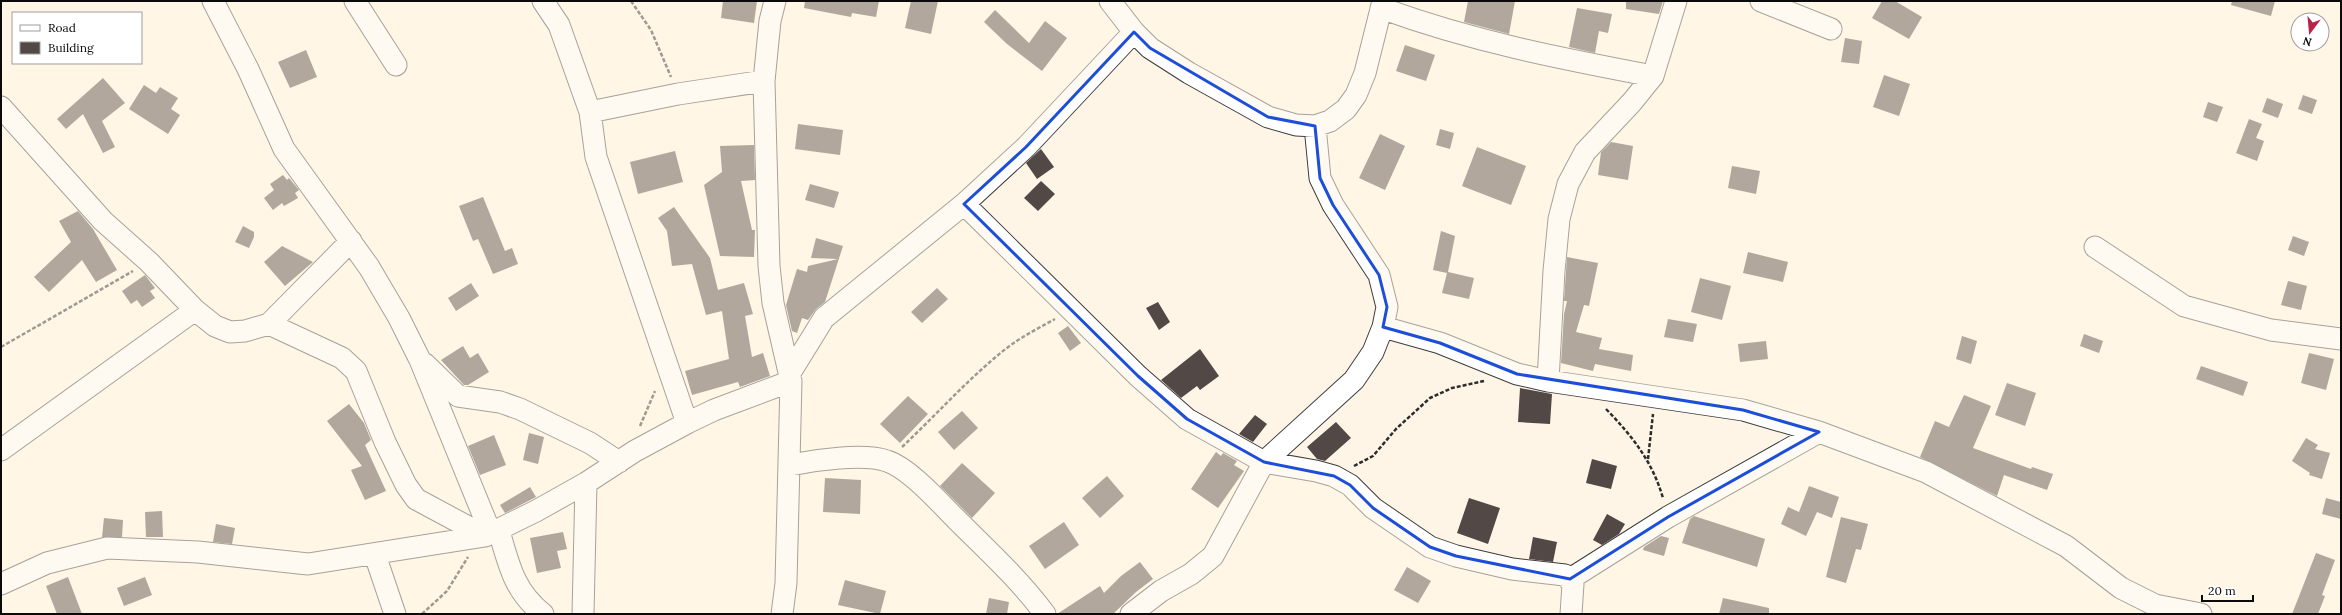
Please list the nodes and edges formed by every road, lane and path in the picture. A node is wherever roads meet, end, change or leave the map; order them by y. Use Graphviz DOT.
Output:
graph roads {
  1 [pos="213,1"];
  2 [pos="355,1"];
  3 [pos="543,1"];
  4 [pos="631,1"];
  5 [pos="775,1"];
  6 [pos="1110,1"];
  7 [pos="1676,1"];
  8 [pos="1761,1"];
  9 [pos="1382,5"];
  10 [pos="1831,29"];
  11 [pos="1134,32"];
  12 [pos="396,64"];
  13 [pos="1653,76"];
  14 [pos="764,81"];
  15 [pos="678,94"];
  16 [pos="1,107"];
  17 [pos="590,112"];
  18 [pos="1315,126"];
  19 [pos="964,204"];
  20 [pos="351,241"];
  21 [pos="2095,246"];
  22 [pos="149,262"];
  23 [pos="195,310"];
  24 [pos="1072,311"];
  25 [pos="269,324"];
  26 [pos="1383,327"];
  27 [pos="2341,339"];
  28 [pos="1,347"];
  29 [pos="420,360"];
  30 [pos="665,360"];
  31 [pos="791,377"];
  32 [pos="1486,381"];
  33 [pos="1548,381"];
  34 [pos="1583,386"];
  35 [pos="1654,396"];
  36 [pos="687,423"];
  37 [pos="1819,432"];
  38 [pos="1,450"];
  39 [pos="627,456"];
  40 [pos="1648,460"];
  41 [pos="887,461"];
  42 [pos="1264,462"];
  43 [pos="790,464"];
  44 [pos="1334,476"];
  45 [pos="586,483"];
  46 [pos="1668,517"];
  47 [pos="488,534"];
  48 [pos="375,555"];
  49 [pos="1570,579"];
  50 [pos="1,584"];
  51 [pos="396,614"];
  52 [pos="422,614"];
  53 [pos="543,614"];
  54 [pos="583,614"];
  55 [pos="782,614"];
  56 [pos="1045,614"];
  57 [pos="1131,614"];
  58 [pos="1571,614"];
  59 [pos="2201,614"];
  1 -- 20 [label="street"];
  2 -- 12 [label="street"];
  3 -- 17 [label="street"];
  4 -- 15 [label="path"];
  5 -- 14 [label="street"];
  6 -- 11 [label="street"];
  7 -- 13 [label="street"];
  8 -- 10 [label="street"];
  9 -- 13 [label="street"];
  9 -- 18 [label="street"];
  11 -- 18 [label="street"];
  11 -- 19 [label="street"];
  13 -- 33 [label="street"];
  14 -- 15 [label="street"];
  14 -- 31 [label="street"];
  15 -- 17 [label="street"];
  16 -- 22 [label="street"];
  17 -- 30 [label="street"];
  18 -- 26 [label="street"];
  19 -- 24 [label="street"];
  19 -- 31 [label="street"];
  20 -- 25 [label="street"];
  20 -- 29 [label="street"];
  21 -- 27 [label="street"];
  22 -- 23 [label="street"];
  22 -- 28 [label="path"];
  23 -- 25 [label="street"];
  23 -- 38 [label="street"];
  24 -- 41 [label="path"];
  24 -- 42 [label="street"];
  25 -- 47 [label="street"];
  26 -- 33 [label="street"];
  26 -- 42 [label="street"];
  29 -- 39 [label="street"];
  29 -- 47 [label="street"];
  30 -- 36 [label="street"];
  30 -- 39 [label="path"];
  31 -- 36 [label="street"];
  31 -- 43 [label="street"];
  32 -- 44 [label="path"];
  33 -- 34 [label="street"];
  34 -- 35 [label="street"];
  34 -- 40 [label="path"];
  35 -- 37 [label="street"];
  35 -- 40 [label="path"];
  36 -- 39 [label="street"];
  37 -- 46 [label="street"];
  37 -- 59 [label="street"];
  39 -- 45 [label="street"];
  40 -- 46 [label="path"];
  41 -- 43 [label="street"];
  41 -- 56 [label="street"];
  42 -- 44 [label="street"];
  42 -- 57 [label="street"];
  43 -- 55 [label="street"];
  44 -- 49 [label="street"];
  45 -- 47 [label="street"];
  45 -- 54 [label="street"];
  46 -- 49 [label="street"];
  47 -- 48 [label="street"];
  47 -- 52 [label="path"];
  47 -- 53 [label="street"];
  48 -- 50 [label="street"];
  48 -- 51 [label="street"];
  49 -- 58 [label="street"];
}
